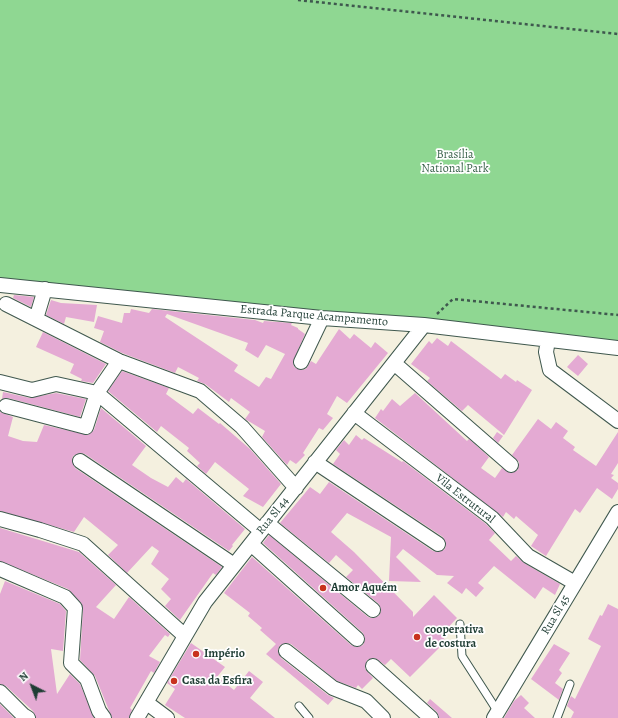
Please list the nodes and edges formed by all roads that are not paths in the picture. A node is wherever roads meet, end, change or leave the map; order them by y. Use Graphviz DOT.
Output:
graph roads {
  1 [pos="6,285"];
  2 [pos="45,290"];
  3 [pos="3,309"];
  4 [pos="322,318"];
  5 [pos="36,319"];
  6 [pos="424,325"];
  7 [pos="548,340"];
  8 [pos="618,348"];
  9 [pos="119,361"];
  10 [pos="301,362"];
  11 [pos="394,363"];
  12 [pos="0,382"];
  13 [pos="97,394"];
  14 [pos="6,406"];
  15 [pos="354,413"];
  16 [pos="618,421"];
  17 [pos="80,462"];
  18 [pos="316,462"];
  19 [pos="511,465"];
  20 [pos="296,488"];
  21 [pos="618,512"];
  22 [pos="0,519"];
  23 [pos="264,527"];
  24 [pos="251,544"];
  25 [pos="438,544"];
  26 [pos="234,565"];
  27 [pos="0,568"];
  28 [pos="575,583"];
  29 [pos="373,610"];
  30 [pos="460,624"];
  31 [pos="185,636"];
  32 [pos="357,639"];
  33 [pos="286,651"];
  34 [pos="373,666"];
  35 [pos="570,684"];
  36 [pos="0,692"];
  37 [pos="147,703"];
  38 [pos="299,706"];
  39 [pos="496,715"];
  40 [pos="28,718"];
  41 [pos="104,718"];
  42 [pos="137,718"];
  43 [pos="167,718"];
  44 [pos="309,718"];
  45 [pos="383,718"];
  46 [pos="431,718"];
  47 [pos="557,718"];
  1 -- 2 [label="street, Estrada Parque Acampamento"];
  1 -- 3 [label="street"];
  2 -- 4 [label="street, Estrada Parque Acampamento"];
  2 -- 5 [label="street"];
  3 -- 5 [label="street"];
  4 -- 6 [label="street, Estrada Parque Acampamento"];
  4 -- 10 [label="street"];
  5 -- 9 [label="street"];
  6 -- 7 [label="street, Estrada Parque Acampamento"];
  6 -- 11 [label="street, Rua Sl 44"];
  7 -- 8 [label="street, Estrada Parque Acampamento"];
  7 -- 16 [label="street"];
  9 -- 13 [label="street"];
  9 -- 20 [label="street"];
  11 -- 15 [label="street, Rua Sl 44"];
  11 -- 19 [label="street"];
  12 -- 13 [label="street"];
  13 -- 14 [label="street"];
  13 -- 23 [label="street"];
  15 -- 18 [label="street, Rua Sl 44"];
  15 -- 28 [label="street, Vila Estrutural"];
  17 -- 26 [label="street"];
  18 -- 20 [label="street, Rua Sl 44"];
  18 -- 25 [label="street"];
  20 -- 23 [label="street, Rua Sl 44"];
  21 -- 28 [label="street, Rua Sl 45"];
  22 -- 31 [label="street"];
  23 -- 24 [label="street, Rua Sl 44"];
  23 -- 29 [label="street"];
  24 -- 26 [label="street, Rua Sl 44"];
  24 -- 32 [label="street"];
  26 -- 31 [label="street, Rua Sl 44"];
  27 -- 41 [label="street"];
  28 -- 39 [label="street, Rua Sl 45"];
  30 -- 39 [label="lane"];
  31 -- 37 [label="street, Rua Sl 44"];
  33 -- 45 [label="street"];
  34 -- 46 [label="street"];
  35 -- 47 [label="lane"];
  36 -- 40 [label="street"];
  37 -- 42 [label="street, Rua Sl 44"];
  37 -- 43 [label="street"];
  38 -- 44 [label="lane"];
}
